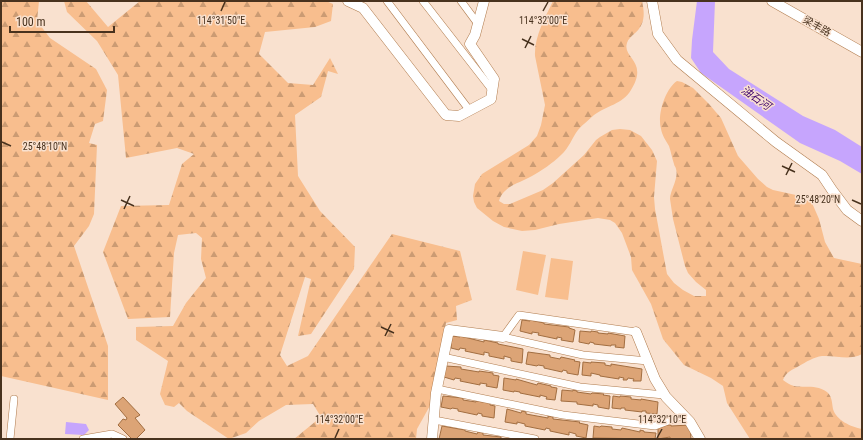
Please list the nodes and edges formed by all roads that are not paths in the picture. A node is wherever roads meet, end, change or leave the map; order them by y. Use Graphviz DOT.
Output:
graph roads {
  1 [pos="348,1"];
  2 [pos="387,1"];
  3 [pos="423,1"];
  4 [pos="461,1"];
  5 [pos="484,1"];
  6 [pos="652,1"];
  7 [pos="772,1"];
  8 [pos="365,4"];
  9 [pos="478,24"];
  10 [pos="862,52"];
  11 [pos="493,91"];
  12 [pos="470,111"];
  13 [pos="862,221"];
  14 [pos="636,332"];
  15 [pos="503,337"];
  16 [pos="443,357"];
  17 [pos="648,361"];
  18 [pos="437,389"];
  19 [pos="664,395"];
  20 [pos="14,399"];
  21 [pos="684,415"];
  22 [pos="434,420"];
  23 [pos="699,438"];
  24 [pos="10,439"];
  25 [pos="83,439"];
  26 [pos="123,439"];
  27 [pos="432,439"];
  28 [pos="534,439"];
  1 -- 8 [label="street"];
  2 -- 12 [label="street"];
  3 -- 11 [label="street"];
  4 -- 9 [label="street"];
  5 -- 9 [label="street"];
  6 -- 13 [label="street"];
  7 -- 10 [label="street, 梁丰路"];
  8 -- 12 [label="street"];
  9 -- 11 [label="street"];
  11 -- 12 [label="street"];
  14 -- 15 [label="street"];
  14 -- 17 [label="street"];
  15 -- 16 [label="street"];
  15 -- 17 [label="street"];
  16 -- 18 [label="street"];
  16 -- 19 [label="street"];
  17 -- 19 [label="street"];
  18 -- 21 [label="street"];
  18 -- 22 [label="street"];
  19 -- 21 [label="street"];
  20 -- 24 [label="street"];
  21 -- 23 [label="street"];
  22 -- 27 [label="street"];
  22 -- 28 [label="street"];
  25 -- 26 [label="street"];
}
